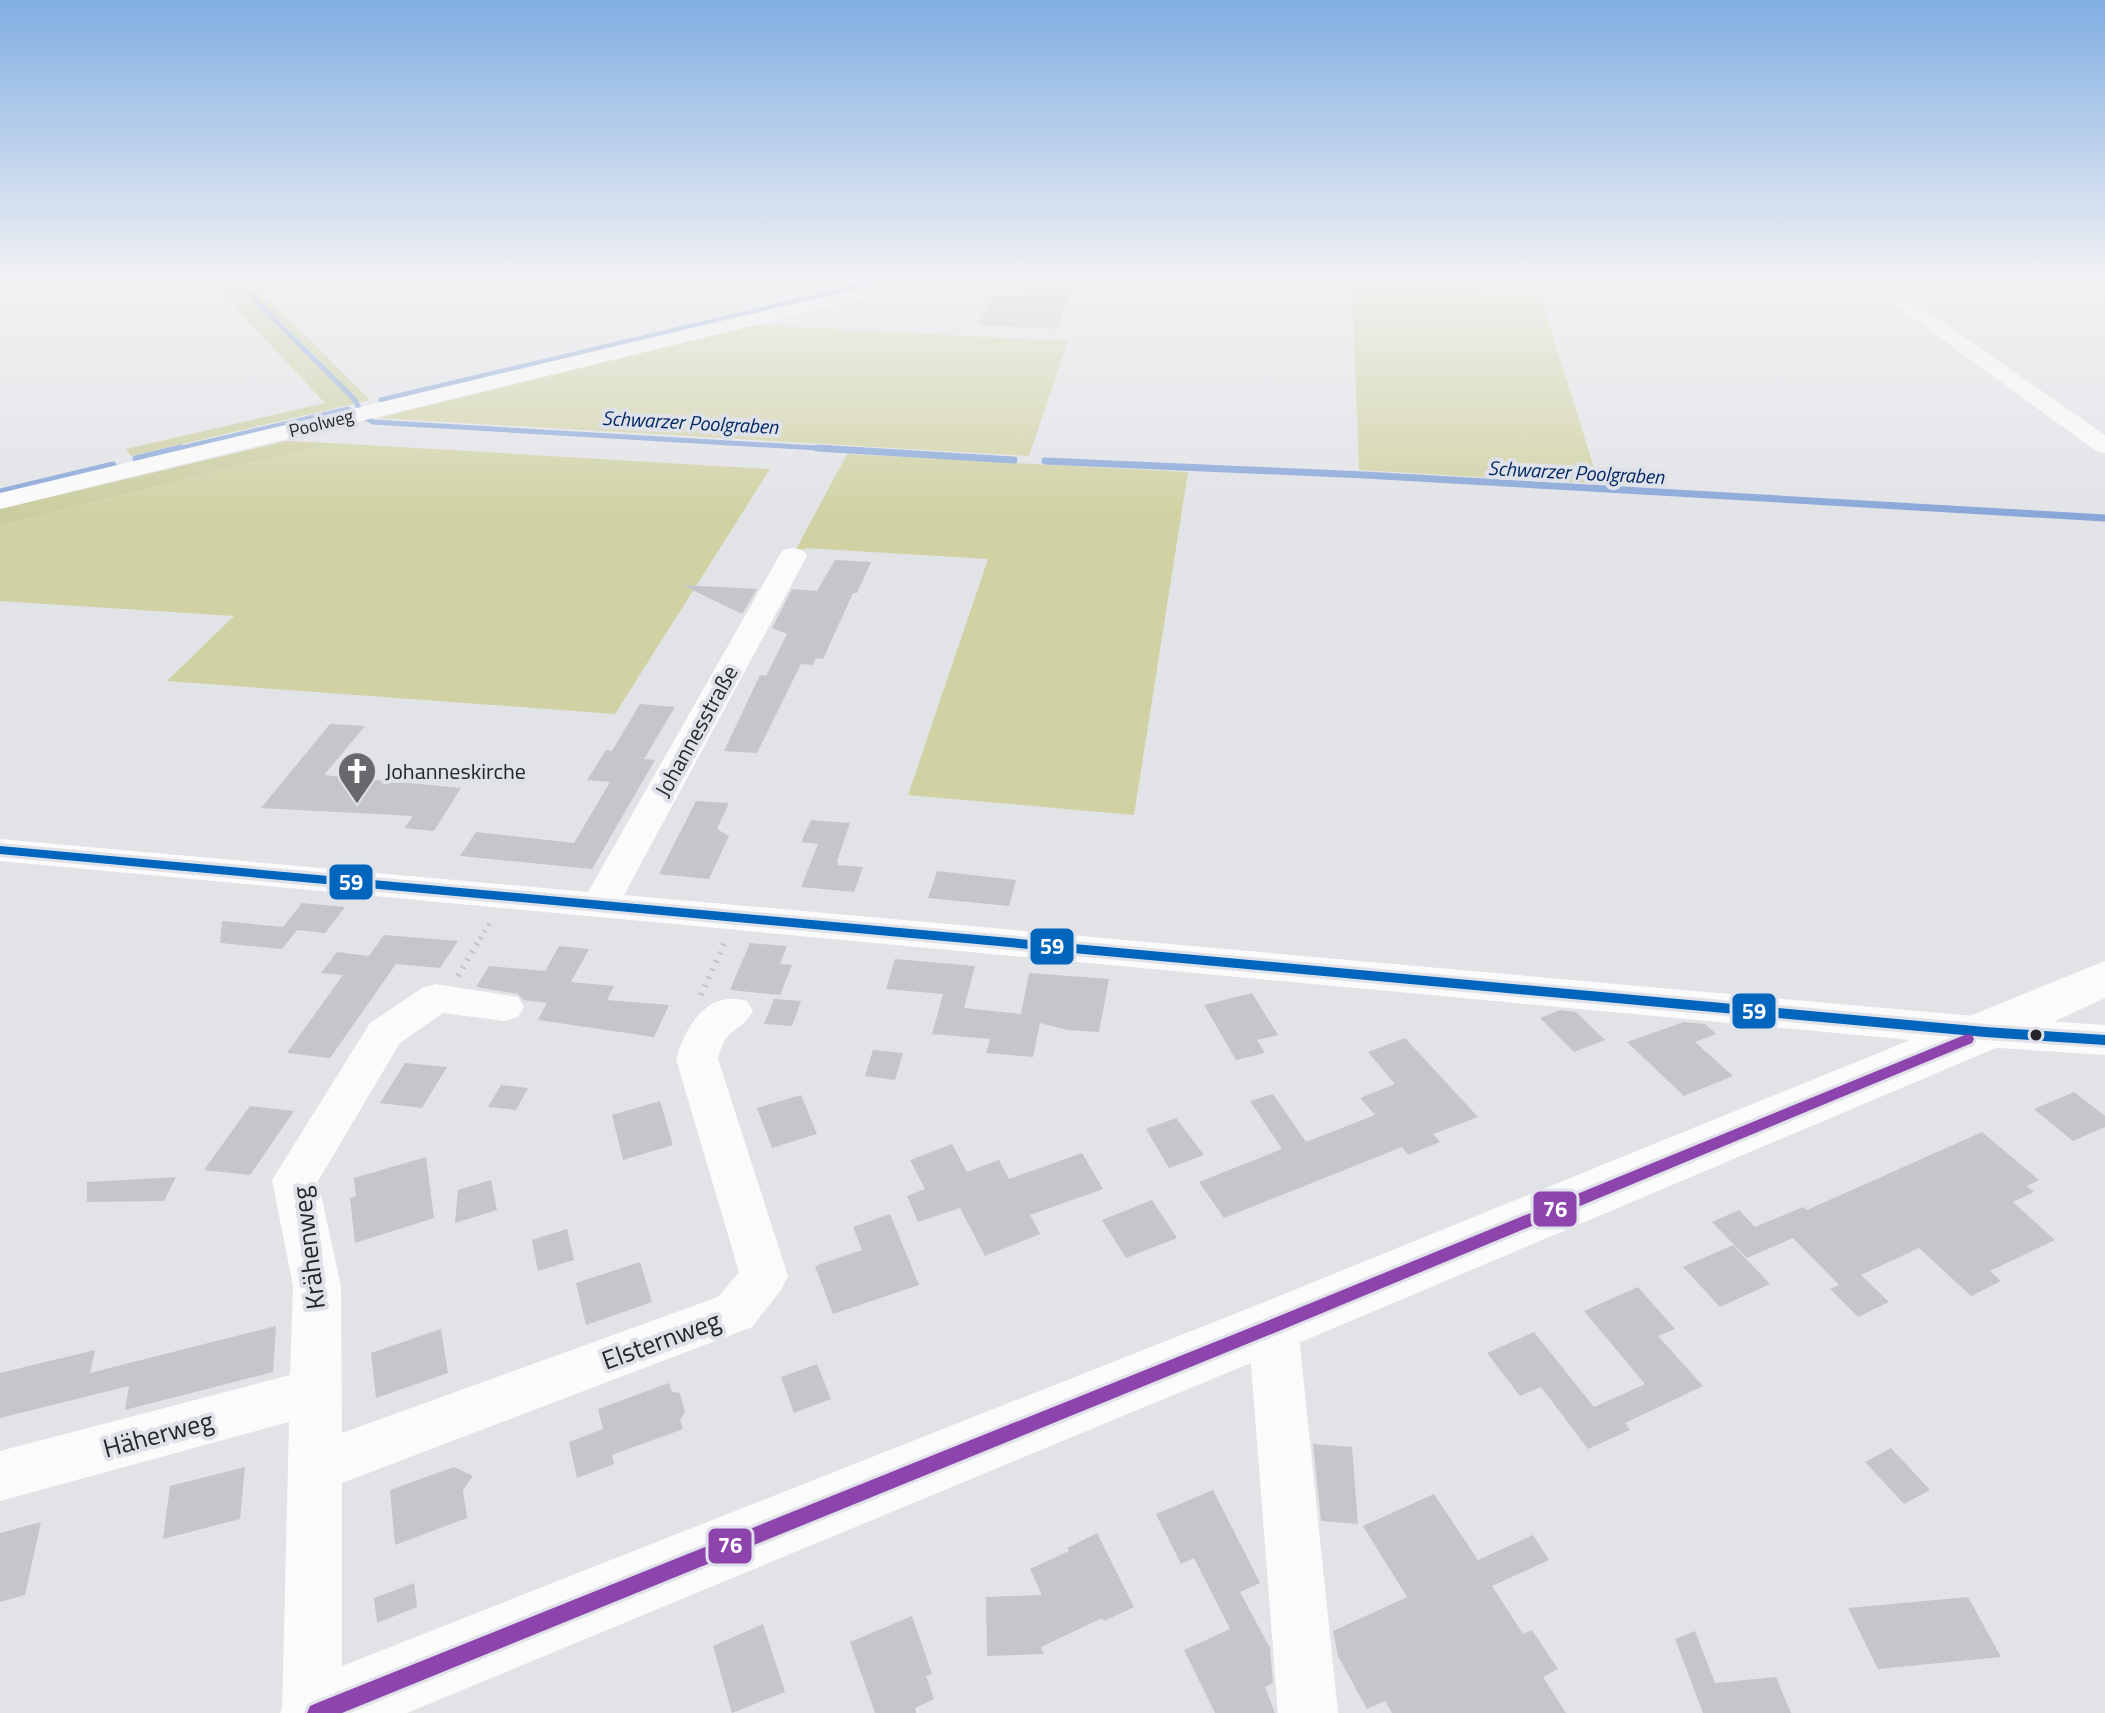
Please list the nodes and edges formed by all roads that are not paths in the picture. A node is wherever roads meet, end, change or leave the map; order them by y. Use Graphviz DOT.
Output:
graph roads {
  1 [pos="592,358"];
  2 [pos="1980,358"];
  3 [pos="2105,446"];
  4 [pos="0,501"];
  5 [pos="793,556"];
  6 [pos="0,850"];
  7 [pos="599,906"];
  8 [pos="2105,978"];
  9 [pos="504,1007"];
  10 [pos="722,1017"];
  11 [pos="1985,1032"];
  12 [pos="2105,1040"];
  13 [pos="1273,1326"];
  14 [pos="315,1392"];
  15 [pos="315,1468"];
  16 [pos="0,1476"];
  17 [pos="315,1713"];
  18 [pos="1308,1713"];
  1 -- 4 [label="street, Poolweg"];
  2 -- 3 [label="street"];
  5 -- 7 [label="street, Johannesstraße"];
  6 -- 7 [label="street"];
  7 -- 11 [label="street"];
  8 -- 11 [label="main road"];
  9 -- 14 [label="street, Krähenweg"];
  10 -- 15 [label="street, Elsternweg"];
  11 -- 12 [label="street"];
  11 -- 13 [label="main road"];
  13 -- 17 [label="main road"];
  13 -- 18 [label="street"];
  14 -- 15 [label="street, Krähenweg"];
  14 -- 16 [label="street, Häherweg"];
  15 -- 17 [label="street, Krähenweg"];
}
